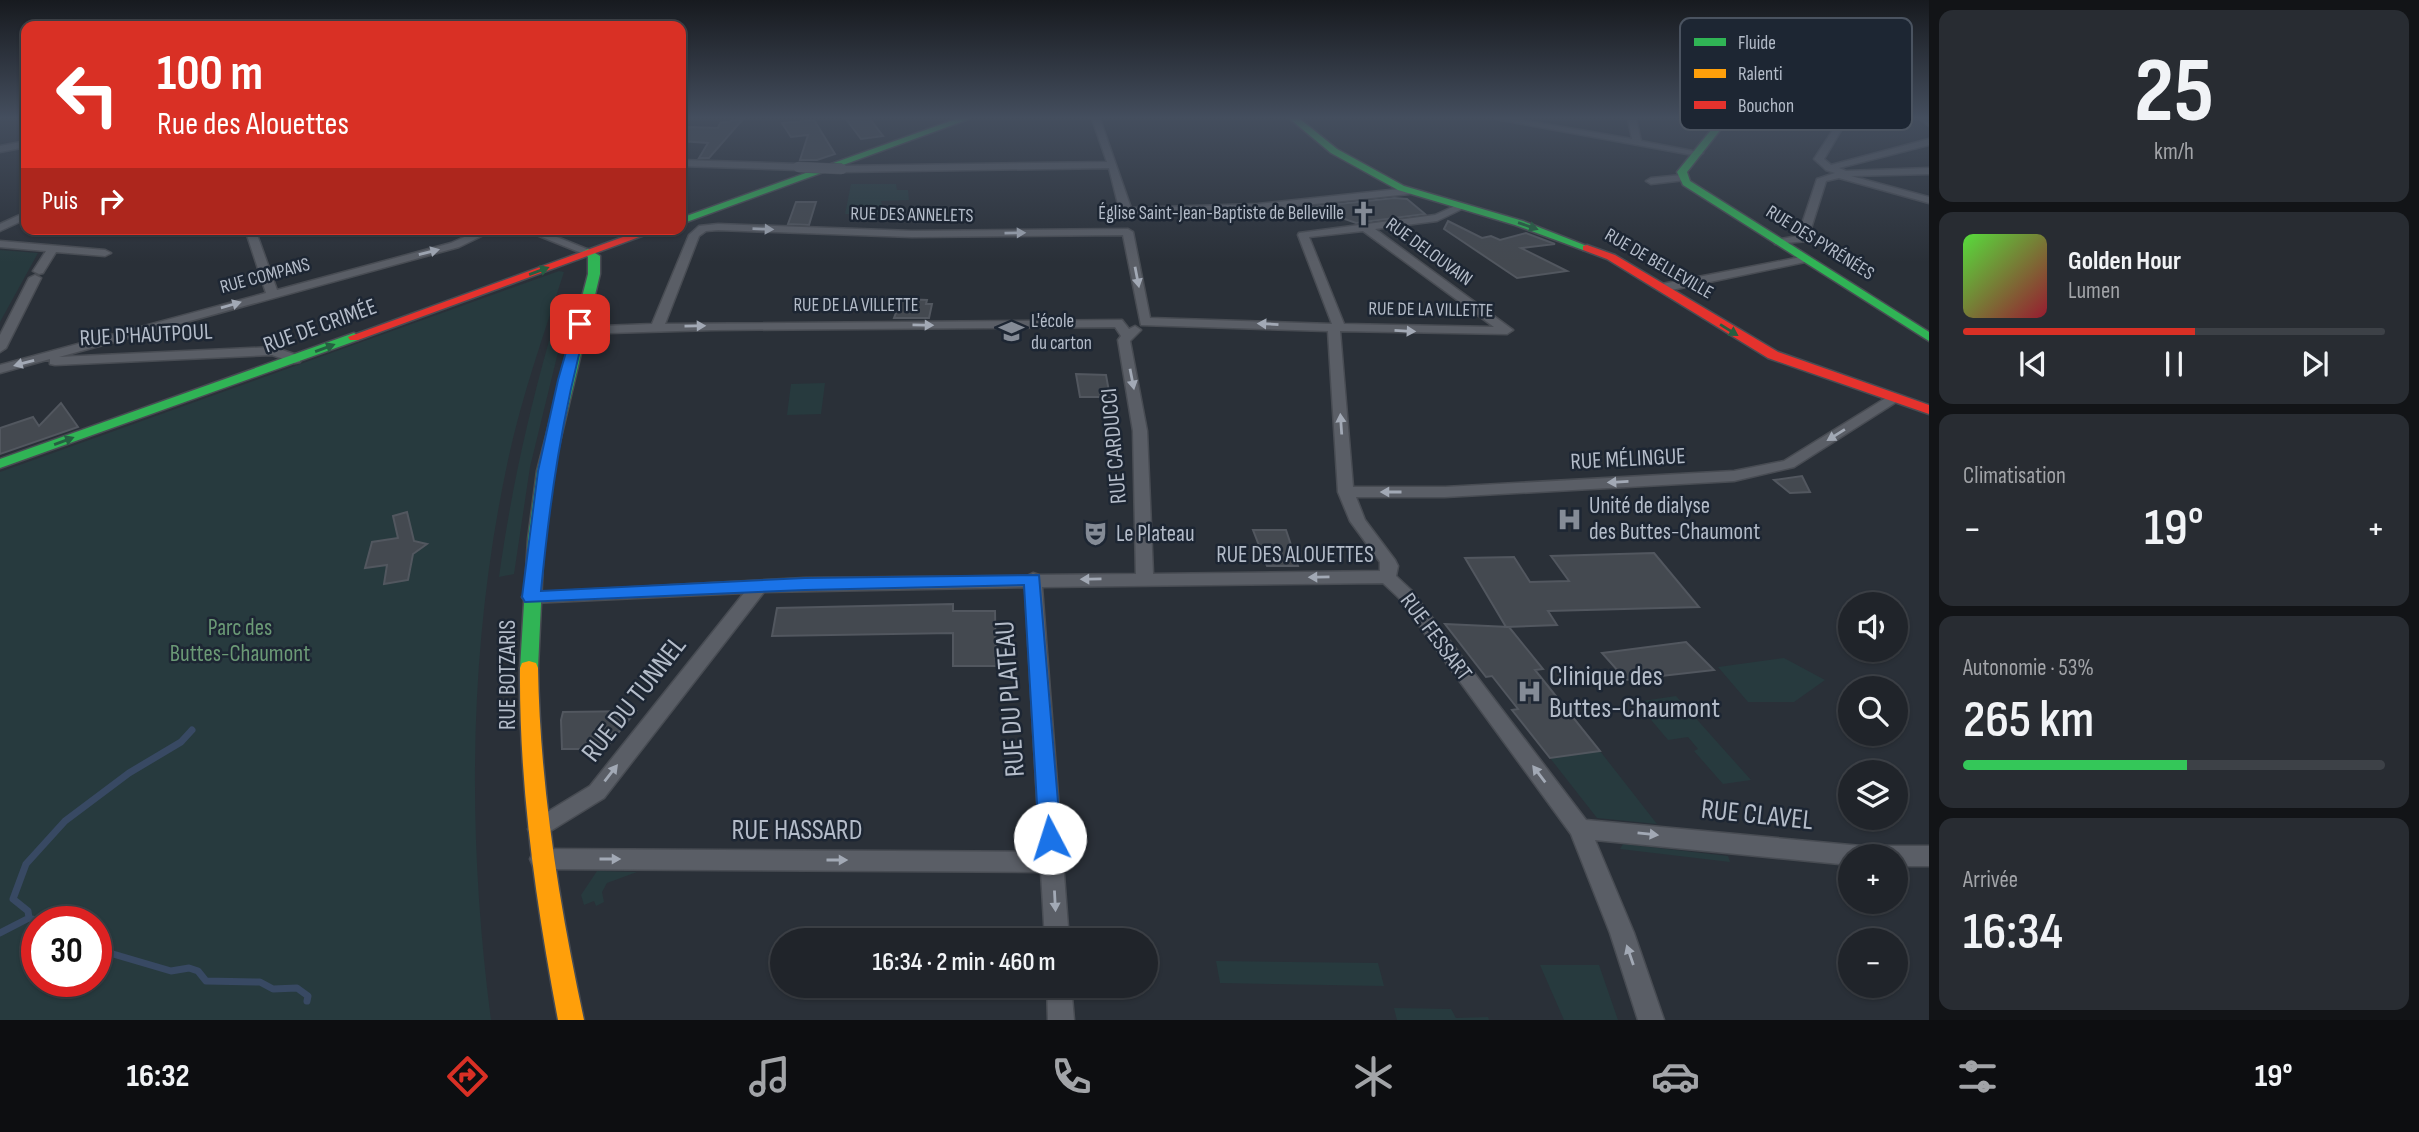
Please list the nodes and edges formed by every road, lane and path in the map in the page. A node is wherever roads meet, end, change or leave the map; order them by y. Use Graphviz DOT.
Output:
graph roads {
  1 [pos="786,167"];
  2 [pos="832,167"];
  3 [pos="1005,167"];
  4 [pos="1113,167"];
  5 [pos="1363,167"];
  6 [pos="1687,167"];
  7 [pos="1829,167"];
  8 [pos="1837,167"];
  9 [pos="1929,171"];
  10 [pos="1836,172"];
  11 [pos="1682,178"];
  12 [pos="1651,181"];
  13 [pos="1409,191"];
  14 [pos="1929,200"];
  15 [pos="1463,206"];
  16 [pos="21,218"];
  17 [pos="686,219"];
  18 [pos="1364,226"];
  19 [pos="0,228"];
  20 [pos="252,235"];
  21 [pos="478,235"];
  22 [pos="543,235"];
  23 [pos="638,235"];
  24 [pos="1779,242"];
  25 [pos="0,244"];
  26 [pos="53,248"];
  27 [pos="588,252"];
  28 [pos="105,253"];
  29 [pos="1805,259"];
  30 [pos="1662,288"];
  31 [pos="272,293"];
  32 [pos="1145,322"];
  33 [pos="1336,327"];
  34 [pos="657,328"];
  35 [pos="1507,330"];
  36 [pos="578,331"];
  37 [pos="1127,335"];
  38 [pos="1929,337"];
  39 [pos="0,348"];
  40 [pos="48,356"];
  41 [pos="295,359"];
  42 [pos="0,369"];
  43 [pos="1894,399"];
  44 [pos="1929,410"];
  45 [pos="0,464"];
  46 [pos="1346,492"];
  47 [pos="1387,577"];
  48 [pos="1145,578"];
  49 [pos="1033,579"];
  50 [pos="758,587"];
  51 [pos="531,597"];
  52 [pos="539,829"];
  53 [pos="1580,829"];
  54 [pos="1929,856"];
  55 [pos="541,859"];
  56 [pos="1052,862"];
  57 [pos="1056,928"];
  58 [pos="1060,998"];
  59 [pos="571,1020"];
  60 [pos="1061,1020"];
  61 [pos="1651,1020"];
  1 -- 3 [label="street, bridge"];
  2 -- 17 [label="street"];
  4 -- 13 [label="street"];
  5 -- 13 [label="street, RUE DE BELLEVILLE"];
  6 -- 11 [label="street"];
  7 -- 10 [label="street"];
  8 -- 10 [label="street"];
  9 -- 10 [label="street"];
  10 -- 14 [label="street"];
  10 -- 24 [label="street"];
  11 -- 12 [label="street"];
  11 -- 24 [label="street, RUE DES PYRÉNÉES"];
  13 -- 15 [label="street, RUE DE BELLEVILLE"];
  15 -- 18 [label="street"];
  15 -- 30 [label="street, RUE DE BELLEVILLE, one-way"];
  16 -- 19 [label="street"];
  18 -- 33 [label="street, RUE FESSART"];
  18 -- 35 [label="street, RUE DELOUVAIN"];
  20 -- 31 [label="street"];
  31 -- 21 [label="street, RUE COMPANS, one-way"];
  22 -- 27 [label="street"];
  23 -- 27 [label="street, RUE DE CRIMÉE"];
  24 -- 29 [label="street, RUE DES PYRÉNÉES"];
  25 -- 26 [label="street"];
  26 -- 28 [label="street"];
  26 -- 39 [label="street"];
  27 -- 36 [label="street, RUE BOTZARIS"];
  41 -- 27 [label="street, RUE DE CRIMÉE, one-way"];
  29 -- 30 [label="street"];
  29 -- 38 [label="street, RUE DES PYRÉNÉES"];
  30 -- 43 [label="street, RUE DE BELLEVILLE, one-way"];
  40 -- 31 [label="street, RUE COMPANS, one-way"];
  33 -- 32 [label="street, RUE DE LA VILLETTE, one-way"];
  34 -- 32 [label="street, RUE DES ANNELETS, one-way"];
  32 -- 37 [label="street"];
  33 -- 35 [label="street, RUE DE LA VILLETTE, one-way"];
  46 -- 33 [label="street, RUE FESSART, one-way"];
  34 -- 36 [label="street, RUE DE LA VILLETTE"];
  34 -- 37 [label="street, RUE DE LA VILLETTE, one-way"];
  36 -- 51 [label="street, RUE BOTZARIS"];
  37 -- 48 [label="street, RUE CARDUCCI, one-way"];
  40 -- 41 [label="street, RUE D'HAUTPOUL"];
  40 -- 42 [label="street, RUE D'HAUTPOUL, one-way"];
  45 -- 41 [label="street, RUE DE CRIMÉE, one-way"];
  43 -- 44 [label="street, RUE DE BELLEVILLE"];
  43 -- 46 [label="street, RUE MÉLINGUE, one-way"];
  46 -- 47 [label="street, RUE FESSART"];
  47 -- 48 [label="street, RUE DES ALOUETTES, one-way"];
  53 -- 47 [label="street, RUE FESSART, one-way"];
  48 -- 49 [label="street, RUE DES ALOUETTES, one-way"];
  49 -- 50 [label="street, RUE DES ALOUETTES"];
  49 -- 56 [label="street, RUE DU PLATEAU"];
  50 -- 51 [label="street, RUE DES ALOUETTES"];
  52 -- 50 [label="street, RUE DU TUNNEL, one-way"];
  51 -- 52 [label="street, RUE BOTZARIS"];
  52 -- 55 [label="street, RUE BOTZARIS"];
  53 -- 54 [label="street, RUE CLAVEL, one-way"];
  61 -- 53 [label="street, RUE FESSART, one-way"];
  55 -- 56 [label="street, RUE HASSARD, one-way"];
  55 -- 59 [label="street, RUE BOTZARIS"];
  56 -- 57 [label="street, RUE DU PLATEAU, one-way"];
  58 -- 60 [label="street"];
}
